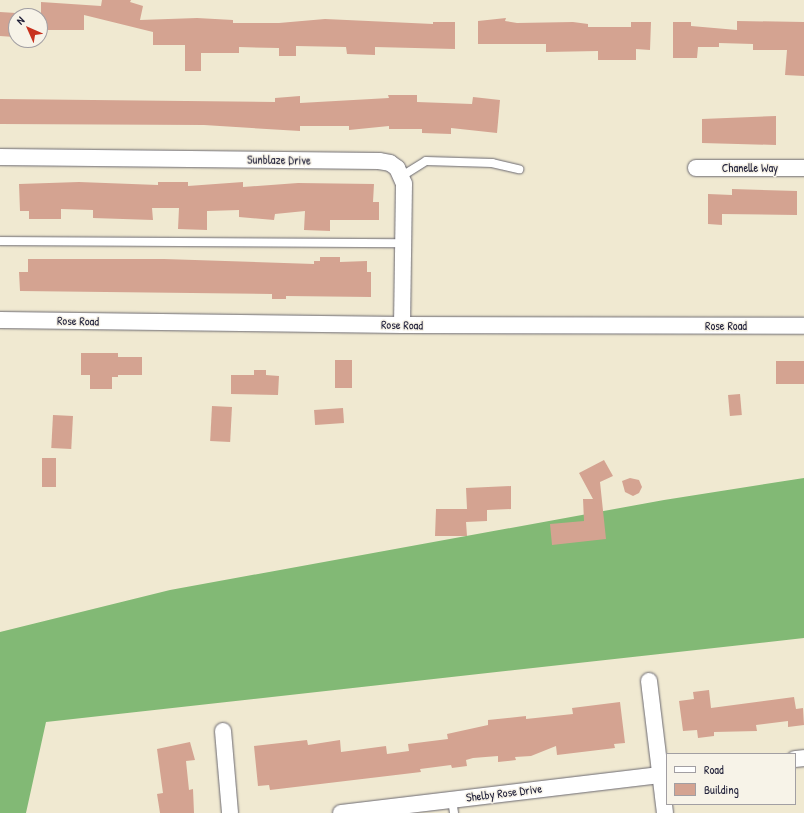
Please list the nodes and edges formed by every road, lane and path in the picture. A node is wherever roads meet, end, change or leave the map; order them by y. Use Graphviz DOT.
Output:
graph roads {
  1 [pos="0,157"];
  2 [pos="696,168"];
  3 [pos="804,168"];
  4 [pos="520,169"];
  5 [pos="402,176"];
  6 [pos="0,241"];
  7 [pos="403,243"];
  8 [pos="0,320"];
  9 [pos="402,325"];
  10 [pos="804,326"];
  11 [pos="649,681"];
  12 [pos="223,731"];
  13 [pos="664,774"];
  14 [pos="453,806"];
  15 [pos="230,813"];
  16 [pos="341,813"];
  17 [pos="665,813"];
  1 -- 5 [label="street, Sunblaze Drive"];
  2 -- 3 [label="street, Chanelle Way"];
  4 -- 5 [label="lane"];
  5 -- 7 [label="street"];
  6 -- 7 [label="lane"];
  7 -- 9 [label="street"];
  8 -- 9 [label="street, Rose Road"];
  9 -- 10 [label="street, Rose Road"];
  11 -- 13 [label="street"];
  12 -- 15 [label="street"];
  13 -- 14 [label="street, Shelby Rose Drive"];
  13 -- 17 [label="street"];
  14 -- 16 [label="street, Shelby Rose Drive"];
}
